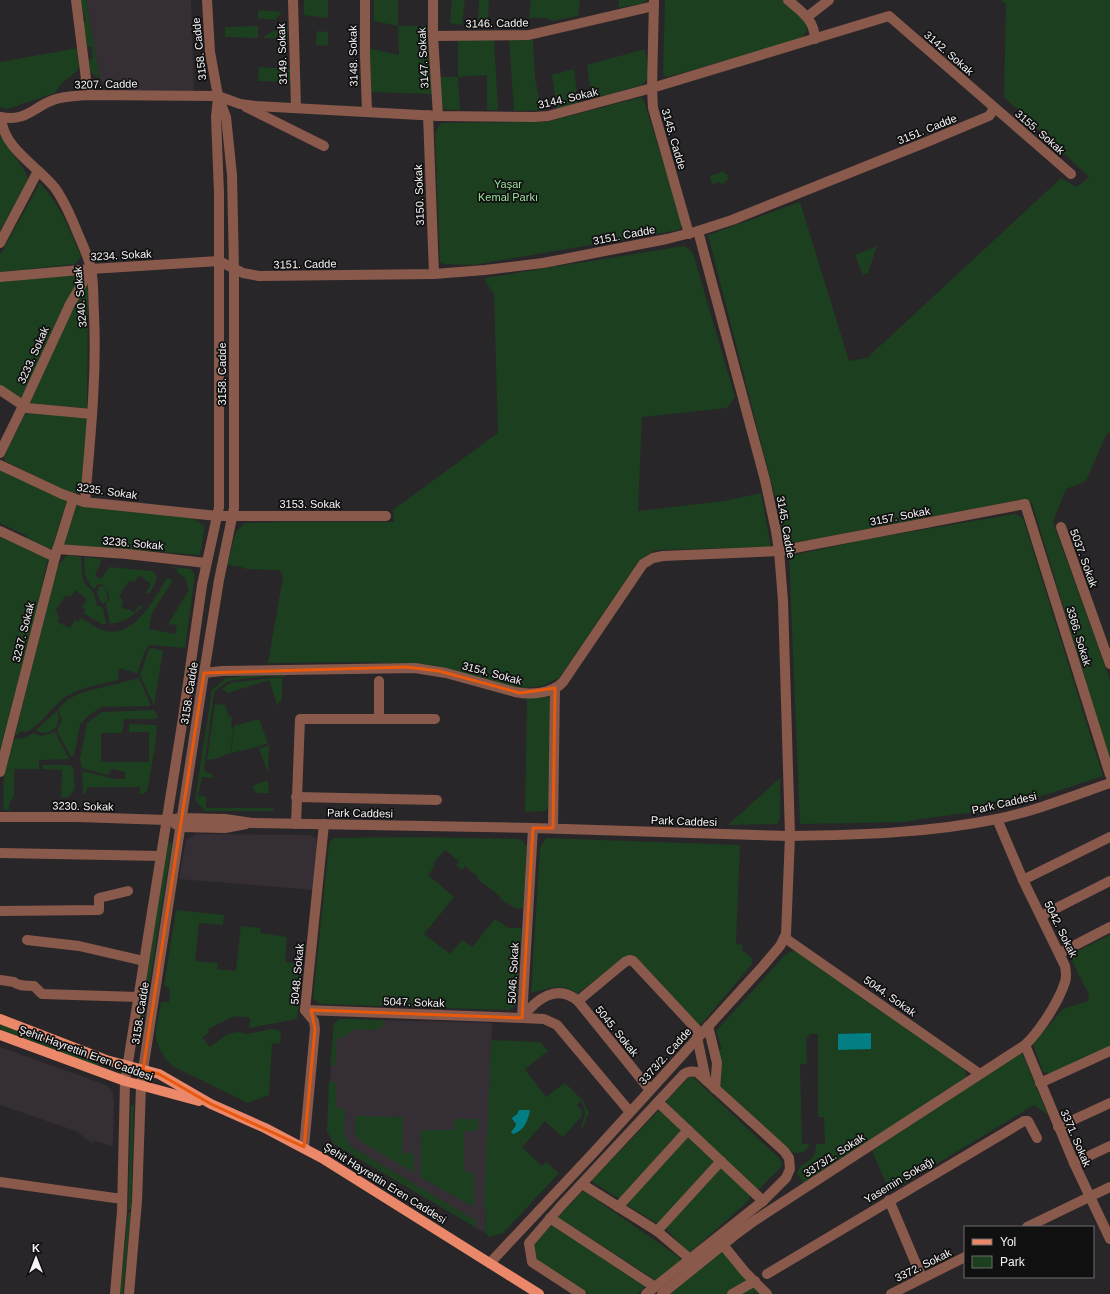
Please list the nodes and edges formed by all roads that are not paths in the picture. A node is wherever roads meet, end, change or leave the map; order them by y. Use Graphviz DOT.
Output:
graph roads {
  1 [pos="76,0"];
  2 [pos="207,0"];
  3 [pos="293,0"];
  4 [pos="365,0"];
  5 [pos="433,0"];
  6 [pos="788,0"];
  7 [pos="829,0"];
  8 [pos="654,3"];
  9 [pos="889,16"];
  10 [pos="808,17"];
  11 [pos="433,36"];
  12 [pos="815,38"];
  13 [pos="652,88"];
  14 [pos="88,95"];
  15 [pos="218,96"];
  16 [pos="235,102"];
  17 [pos="993,107"];
  18 [pos="296,108"];
  19 [pos="367,111"];
  20 [pos="433,115"];
  21 [pos="1,117"];
  22 [pos="324,146"];
  23 [pos="38,171"];
  24 [pos="1071,174"];
  25 [pos="694,232"];
  26 [pos="0,243"];
  27 [pos="219,261"];
  28 [pos="91,269"];
  29 [pos="234,269"];
  30 [pos="434,274"];
  31 [pos="0,277"];
  32 [pos="0,390"];
  33 [pos="23,406"];
  34 [pos="92,414"];
  35 [pos="0,453"];
  36 [pos="0,466"];
  37 [pos="73,499"];
  38 [pos="85,502"];
  39 [pos="1025,504"];
  40 [pos="218,516"];
  41 [pos="386,516"];
  42 [pos="233,517"];
  43 [pos="1060,527"];
  44 [pos="0,531"];
  45 [pos="779,551"];
  46 [pos="56,553"];
  47 [pos="206,563"];
  48 [pos="1110,662"];
  49 [pos="204,673"];
  50 [pos="379,681"];
  51 [pos="555,688"];
  52 [pos="379,719"];
  53 [pos="435,719"];
  54 [pos="0,772"];
  55 [pos="1110,775"];
  56 [pos="1110,783"];
  57 [pos="296,797"];
  58 [pos="437,800"];
  59 [pos="0,817"];
  60 [pos="997,819"];
  61 [pos="166,820"];
  62 [pos="181,822"];
  63 [pos="296,824"];
  64 [pos="324,824"];
  65 [pos="533,828"];
  66 [pos="553,828"];
  67 [pos="790,836"];
  68 [pos="1110,837"];
  69 [pos="0,853"];
  70 [pos="161,856"];
  71 [pos="1023,880"];
  72 [pos="1110,881"];
  73 [pos="128,891"];
  74 [pos="0,911"];
  75 [pos="1041,916"];
  76 [pos="1110,928"];
  77 [pos="785,938"];
  78 [pos="27,940"];
  79 [pos="1060,953"];
  80 [pos="144,961"];
  81 [pos="0,980"];
  82 [pos="138,997"];
  83 [pos="578,1001"];
  84 [pos="305,1010"];
  85 [pos="522,1018"];
  86 [pos="0,1019"];
  87 [pos="708,1026"];
  88 [pos="0,1035"];
  89 [pos="699,1036"];
  90 [pos="1025,1045"];
  91 [pos="1110,1051"];
  92 [pos="127,1066"];
  93 [pos="143,1070"];
  94 [pos="980,1074"];
  95 [pos="125,1080"];
  96 [pos="706,1080"];
  97 [pos="1040,1082"];
  98 [pos="142,1086"];
  99 [pos="715,1089"];
  100 [pos="650,1090"];
  101 [pos="658,1102"];
  102 [pos="1110,1103"];
  103 [pos="211,1104"];
  104 [pos="630,1112"];
  105 [pos="1058,1127"];
  106 [pos="688,1130"];
  107 [pos="1037,1138"];
  108 [pos="1110,1146"];
  109 [pos="304,1147"];
  110 [pos="721,1161"];
  111 [pos="1074,1163"];
  112 [pos="0,1182"];
  113 [pos="582,1184"];
  114 [pos="1110,1187"];
  115 [pos="1090,1196"];
  116 [pos="122,1198"];
  117 [pos="890,1200"];
  118 [pos="763,1201"];
  119 [pos="618,1207"];
  120 [pos="550,1218"];
  121 [pos="1029,1226"];
  122 [pos="657,1231"];
  123 [pos="1109,1235"];
  124 [pos="723,1245"];
  125 [pos="964,1257"];
  126 [pos="690,1259"];
  127 [pos="490,1263"];
  128 [pos="767,1274"];
  129 [pos="922,1278"];
  130 [pos="755,1281"];
  131 [pos="658,1290"];
  132 [pos="115,1294"];
  133 [pos="129,1294"];
  134 [pos="538,1294"];
  135 [pos="581,1294"];
  136 [pos="646,1294"];
  137 [pos="732,1294"];
  138 [pos="767,1294"];
  139 [pos="891,1294"];
  1 -- 14 [label="street"];
  2 -- 15 [label="street, 3158. Cadde"];
  3 -- 18 [label="street, 3149. Sokak"];
  4 -- 19 [label="street, 3148. Sokak"];
  5 -- 11 [label="street, 3147. Sokak"];
  6 -- 10 [label="street"];
  7 -- 10 [label="street"];
  8 -- 11 [label="street, 3146. Cadde"];
  8 -- 13 [label="street, 3145. Cadde"];
  9 -- 12 [label="street, 3144. Sokak"];
  9 -- 17 [label="street, 3142. Sokak"];
  10 -- 12 [label="street"];
  11 -- 20 [label="street, 3147. Sokak"];
  12 -- 13 [label="street, 3144. Sokak"];
  13 -- 20 [label="street, 3144. Sokak"];
  13 -- 25 [label="street, 3145. Cadde"];
  14 -- 15 [label="street, 3207. Cadde"];
  14 -- 21 [label="street, 3207. Cadde"];
  15 -- 16 [label="street, 3144. Sokak"];
  15 -- 27 [label="street, 3158. Cadde"];
  15 -- 29 [label="street, 3158. Cadde"];
  16 -- 18 [label="street, 3144. Sokak"];
  16 -- 22 [label="street"];
  17 -- 24 [label="street, 3155. Sokak"];
  17 -- 25 [label="street, 3151. Cadde"];
  18 -- 19 [label="street, 3144. Sokak"];
  19 -- 20 [label="street, 3144. Sokak"];
  20 -- 30 [label="street, 3150. Sokak"];
  21 -- 23 [label="street, 3240. Sokak"];
  23 -- 26 [label="street"];
  23 -- 28 [label="street, 3240. Sokak"];
  25 -- 30 [label="street, 3151. Cadde"];
  25 -- 45 [label="street, 3145. Cadde"];
  27 -- 28 [label="street, 3234. Sokak"];
  27 -- 29 [label="street, 3151. Cadde"];
  27 -- 40 [label="street, 3158. Cadde"];
  28 -- 31 [label="street, 3234. Sokak"];
  28 -- 33 [label="street, 3233. Sokak"];
  28 -- 34 [label="street, 3240. Sokak"];
  29 -- 30 [label="street, 3151. Cadde"];
  29 -- 42 [label="street, 3158. Cadde"];
  32 -- 33 [label="street"];
  33 -- 34 [label="street"];
  33 -- 35 [label="street, 3233. Sokak"];
  34 -- 38 [label="street, 3240. Sokak"];
  36 -- 37 [label="street, 3235. Sokak"];
  37 -- 38 [label="street, 3235. Sokak"];
  37 -- 46 [label="street, 3237. Sokak"];
  38 -- 40 [label="street, 3235. Sokak"];
  39 -- 45 [label="street, 3157. Sokak"];
  39 -- 55 [label="street, 3366. Sokak"];
  40 -- 42 [label="street, 3235. Sokak"];
  40 -- 47 [label="street, 3158. Cadde"];
  41 -- 42 [label="street, 3153. Sokak"];
  42 -- 49 [label="street, 3158. Cadde"];
  43 -- 48 [label="street, 5037. Sokak"];
  44 -- 46 [label="street, 3236. Sokak"];
  45 -- 51 [label="street"];
  45 -- 67 [label="street, 3145. Cadde"];
  46 -- 47 [label="street, 3236. Sokak"];
  46 -- 54 [label="street, 3237. Sokak"];
  47 -- 61 [label="street, 3158. Cadde"];
  49 -- 51 [label="street, 3154. Sokak"];
  49 -- 62 [label="street, 3158. Cadde"];
  50 -- 52 [label="street"];
  51 -- 66 [label="street"];
  52 -- 53 [label="street"];
  52 -- 57 [label="street"];
  56 -- 60 [label="street, Park Caddesi"];
  57 -- 58 [label="street"];
  57 -- 63 [label="street"];
  59 -- 61 [label="street, 3230. Sokak"];
  60 -- 67 [label="street, Park Caddesi"];
  60 -- 71 [label="street, 5042. Sokak"];
  61 -- 62 [label="street, 3230. Sokak"];
  61 -- 70 [label="street, 3158. Cadde"];
  62 -- 63 [label="street, Park Caddesi"];
  62 -- 93 [label="street, 3158. Cadde"];
  63 -- 64 [label="street, Park Caddesi"];
  64 -- 65 [label="street, Park Caddesi"];
  64 -- 84 [label="street, 5048. Sokak"];
  65 -- 66 [label="street, Park Caddesi"];
  65 -- 85 [label="street, 5046. Sokak"];
  66 -- 67 [label="street, Park Caddesi"];
  67 -- 77 [label="street"];
  68 -- 71 [label="street"];
  69 -- 70 [label="street"];
  70 -- 80 [label="street, 3158. Cadde"];
  71 -- 75 [label="street, 5042. Sokak"];
  72 -- 75 [label="street"];
  73 -- 74 [label="street"];
  75 -- 79 [label="street, 5042. Sokak"];
  76 -- 79 [label="street"];
  77 -- 87 [label="street, 3373/2. Cadde"];
  77 -- 94 [label="street, 5044. Sokak"];
  78 -- 80 [label="street"];
  79 -- 90 [label="street, 5042. Sokak"];
  80 -- 82 [label="street, 3158. Cadde"];
  81 -- 82 [label="street"];
  82 -- 92 [label="street, 3158. Cadde"];
  83 -- 85 [label="street, 5045. Sokak"];
  83 -- 89 [label="street"];
  83 -- 100 [label="street, 5045. Sokak"];
  84 -- 85 [label="street, 5047. Sokak"];
  84 -- 109 [label="street, 5048. Sokak"];
  85 -- 104 [label="street, 5046. Sokak"];
  86 -- 92 [label="main road, Şehit Hayrettin Eren Caddesi"];
  87 -- 89 [label="street, 3373/2. Cadde"];
  87 -- 99 [label="street"];
  88 -- 95 [label="main road, Şehit Hayrettin Eren Caddesi"];
  89 -- 96 [label="street"];
  89 -- 100 [label="street, 3373/2. Cadde"];
  90 -- 94 [label="street, 3373/1. Sokak"];
  90 -- 97 [label="street, 3371. Sokak"];
  91 -- 97 [label="street"];
  92 -- 93 [label="main road, Şehit Hayrettin Eren Caddesi"];
  92 -- 95 [label="street, 3158. Cadde"];
  93 -- 98 [label="street, 3158. Cadde"];
  93 -- 103 [label="main road, Şehit Hayrettin Eren Caddesi"];
  94 -- 124 [label="street, 3373/1. Sokak"];
  95 -- 98 [label="main road, Şehit Hayrettin Eren Caddesi"];
  95 -- 116 [label="street, 3158. Cadde"];
  96 -- 99 [label="street"];
  96 -- 101 [label="street"];
  97 -- 105 [label="street, 3371. Sokak"];
  98 -- 103 [label="main road, Şehit Hayrettin Eren Caddesi"];
  98 -- 133 [label="street, 3158. Cadde"];
  99 -- 118 [label="street"];
  100 -- 104 [label="street, 3373/2. Cadde"];
  101 -- 106 [label="street"];
  101 -- 113 [label="street"];
  102 -- 105 [label="street"];
  103 -- 109 [label="main road, Şehit Hayrettin Eren Caddesi"];
  104 -- 127 [label="street, 3373/2. Cadde"];
  105 -- 111 [label="street, 3371. Sokak"];
  106 -- 110 [label="street"];
  106 -- 119 [label="street"];
  107 -- 117 [label="street, Yasemin Sokağı"];
  108 -- 111 [label="street"];
  109 -- 127 [label="main road, Şehit Hayrettin Eren Caddesi"];
  110 -- 118 [label="street"];
  110 -- 122 [label="street"];
  111 -- 115 [label="street, 3371. Sokak"];
  112 -- 116 [label="street"];
  113 -- 119 [label="street"];
  113 -- 120 [label="street"];
  114 -- 115 [label="street"];
  115 -- 121 [label="street"];
  115 -- 123 [label="street, 3371. Sokak"];
  116 -- 132 [label="street, 3158. Cadde"];
  117 -- 128 [label="street, Yasemin Sokağı"];
  117 -- 129 [label="street"];
  118 -- 126 [label="street"];
  119 -- 122 [label="street"];
  120 -- 131 [label="street"];
  120 -- 135 [label="street"];
  122 -- 126 [label="street"];
  124 -- 130 [label="street"];
  124 -- 131 [label="street, 3373/1. Sokak"];
  125 -- 129 [label="street, 3372. Sokak"];
  126 -- 131 [label="street"];
  127 -- 134 [label="main road, Şehit Hayrettin Eren Caddesi"];
  129 -- 139 [label="street, 3372. Sokak"];
  130 -- 137 [label="street"];
  130 -- 138 [label="street"];
  131 -- 136 [label="street"];
}
